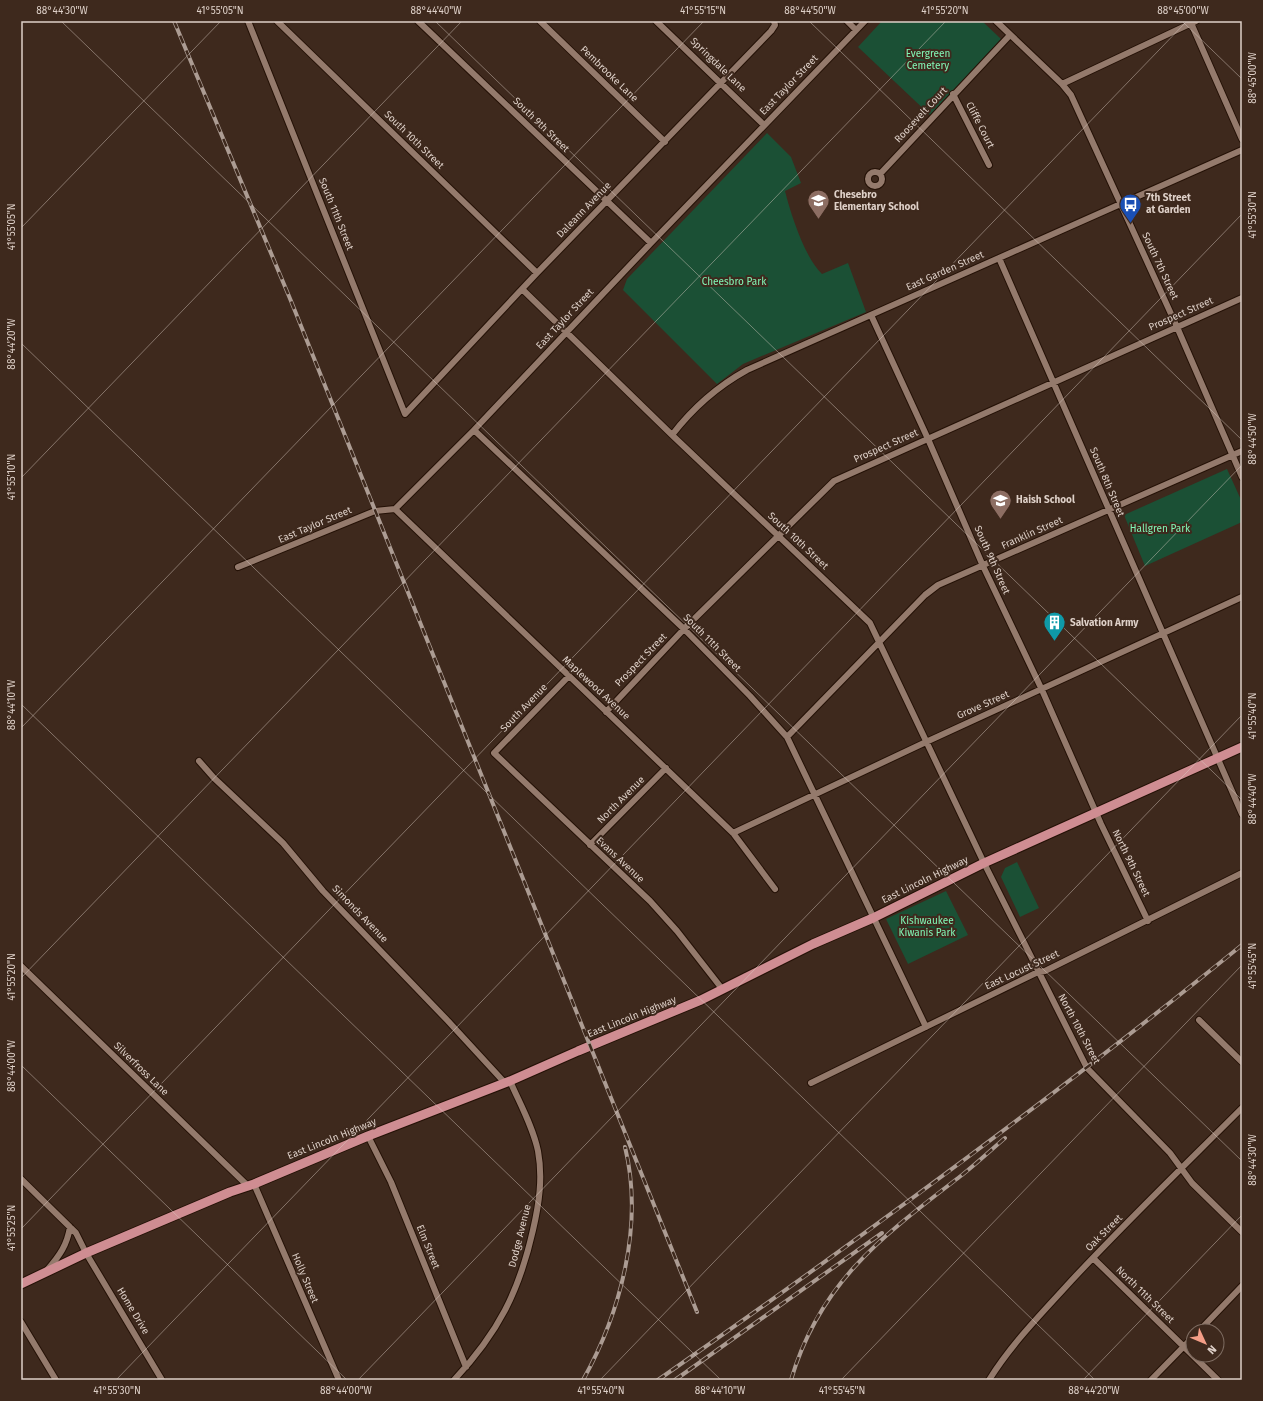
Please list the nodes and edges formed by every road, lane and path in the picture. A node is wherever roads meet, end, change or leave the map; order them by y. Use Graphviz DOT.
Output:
graph roads {
  1 [pos="248,21"];
  2 [pos="277,21"];
  3 [pos="418,21"];
  4 [pos="540,21"];
  5 [pos="656,21"];
  6 [pos="774,21"];
  7 [pos="847,21"];
  8 [pos="865,21"];
  9 [pos="996,21"];
  10 [pos="1194,22"];
  11 [pos="856,30"];
  12 [pos="1010,35"];
  13 [pos="722,82"];
  14 [pos="1062,84"];
  15 [pos="953,94"];
  16 [pos="764,125"];
  17 [pos="1242,139"];
  18 [pos="665,142"];
  19 [pos="1242,150"];
  20 [pos="989,165"];
  21 [pos="880,174"];
  22 [pos="606,201"];
  23 [pos="1120,203"];
  24 [pos="651,243"];
  25 [pos="998,258"];
  26 [pos="536,273"];
  27 [pos="522,288"];
  28 [pos="1242,298"];
  29 [pos="871,315"];
  30 [pos="1177,327"];
  31 [pos="568,332"];
  32 [pos="1054,383"];
  33 [pos="405,414"];
  34 [pos="474,430"];
  35 [pos="672,435"];
  36 [pos="928,439"];
  37 [pos="1242,451"];
  38 [pos="1232,456"];
  39 [pos="1242,477"];
  40 [pos="396,509"];
  41 [pos="1108,510"];
  42 [pos="778,536"];
  43 [pos="983,566"];
  44 [pos="238,567"];
  45 [pos="1242,598"];
  46 [pos="684,629"];
  47 [pos="1162,633"];
  48 [pos="880,642"];
  49 [pos="569,676"];
  50 [pos="1042,690"];
  51 [pos="606,712"];
  52 [pos="787,737"];
  53 [pos="926,742"];
  54 [pos="1242,747"];
  55 [pos="494,753"];
  56 [pos="1218,757"];
  57 [pos="199,761"];
  58 [pos="666,768"];
  59 [pos="814,794"];
  60 [pos="1096,814"];
  61 [pos="1242,814"];
  62 [pos="733,833"];
  63 [pos="590,845"];
  64 [pos="984,863"];
  65 [pos="1242,873"];
  66 [pos="775,889"];
  67 [pos="873,918"];
  68 [pos="1148,921"];
  69 [pos="21,966"];
  70 [pos="1038,972"];
  71 [pos="723,990"];
  72 [pos="1199,1020"];
  73 [pos="926,1027"];
  74 [pos="1242,1062"];
  75 [pos="507,1082"];
  76 [pos="811,1083"];
  77 [pos="1242,1108"];
  78 [pos="368,1136"];
  79 [pos="1182,1169"];
  80 [pos="21,1179"];
  81 [pos="251,1186"];
  82 [pos="70,1227"];
  83 [pos="1242,1232"];
  84 [pos="86,1253"];
  85 [pos="1093,1258"];
  86 [pos="46,1272"];
  87 [pos="21,1284"];
  88 [pos="1242,1286"];
  89 [pos="21,1322"];
  90 [pos="1207,1323"];
  91 [pos="1184,1346"];
  92 [pos="466,1367"];
  93 [pos="56,1380"];
  94 [pos="162,1380"];
  95 [pos="339,1380"];
  96 [pos="454,1380"];
  97 [pos="989,1380"];
  98 [pos="1151,1380"];
  99 [pos="1218,1380"];
  1 -- 33 [label="street, South 11th Street"];
  2 -- 26 [label="street, South 10th Street"];
  3 -- 22 [label="street, South 9th Street"];
  4 -- 18 [label="street, Pembrooke Lane"];
  5 -- 13 [label="street, Springdale Lane"];
  6 -- 13 [label="street, Daleann Avenue"];
  7 -- 11 [label="street"];
  8 -- 11 [label="street, East Taylor Street"];
  9 -- 12 [label="street, South 7th Street"];
  10 -- 14 [label="street"];
  10 -- 17 [label="street"];
  11 -- 16 [label="street, East Taylor Street"];
  12 -- 14 [label="street, South 7th Street"];
  12 -- 15 [label="street, Roosevelt Court"];
  13 -- 16 [label="street, Springdale Lane"];
  13 -- 18 [label="street, Daleann Avenue"];
  14 -- 23 [label="street, South 7th Street"];
  15 -- 20 [label="street, Cliffe Court"];
  15 -- 21 [label="street, Roosevelt Court"];
  16 -- 24 [label="street, East Taylor Street"];
  18 -- 22 [label="street, Daleann Avenue"];
  19 -- 23 [label="street, East Garden Street"];
  22 -- 24 [label="street, South 9th Street"];
  22 -- 26 [label="street, Daleann Avenue"];
  23 -- 25 [label="street, East Garden Street"];
  23 -- 30 [label="street, South 7th Street"];
  24 -- 31 [label="street, East Taylor Street"];
  25 -- 29 [label="street, East Garden Street"];
  25 -- 32 [label="street, South 8th Street"];
  26 -- 27 [label="street, Daleann Avenue"];
  27 -- 31 [label="street, South 10th Street"];
  27 -- 33 [label="street, Daleann Avenue"];
  28 -- 30 [label="street, Prospect Street"];
  29 -- 35 [label="street, East Garden Street"];
  29 -- 36 [label="street, South 9th Street"];
  30 -- 32 [label="street, Prospect Street"];
  30 -- 38 [label="street, South 7th Street"];
  31 -- 34 [label="street, East Taylor Street"];
  31 -- 35 [label="street, South 10th Street"];
  32 -- 36 [label="street, Prospect Street"];
  32 -- 41 [label="street, South 8th Street"];
  34 -- 40 [label="street, East Taylor Street"];
  34 -- 46 [label="street, South 11th Street"];
  35 -- 42 [label="street, South 10th Street"];
  36 -- 42 [label="street, Prospect Street"];
  36 -- 43 [label="street, South 9th Street"];
  37 -- 38 [label="street, Franklin Street"];
  38 -- 39 [label="street, South 7th Street"];
  38 -- 41 [label="street, Franklin Street"];
  40 -- 44 [label="street, East Taylor Street"];
  40 -- 49 [label="street, Maplewood Avenue"];
  41 -- 43 [label="street, Franklin Street"];
  41 -- 47 [label="street, South 8th Street"];
  42 -- 46 [label="street, Prospect Street"];
  42 -- 48 [label="street, South 10th Street"];
  43 -- 48 [label="street, Franklin Street"];
  43 -- 50 [label="street, South 9th Street"];
  45 -- 47 [label="street, Grove Street"];
  46 -- 51 [label="street, Prospect Street"];
  46 -- 52 [label="street, South 11th Street"];
  47 -- 50 [label="street, Grove Street"];
  47 -- 56 [label="street, South 8th Street"];
  48 -- 52 [label="street, Franklin Street"];
  48 -- 53 [label="street, South 10th Street"];
  49 -- 51 [label="street, Maplewood Avenue"];
  49 -- 55 [label="street, South Avenue"];
  50 -- 53 [label="street, Grove Street"];
  50 -- 60 [label="street, South 9th Street"];
  51 -- 58 [label="street, Maplewood Avenue"];
  52 -- 59 [label="street, South 11th Street"];
  53 -- 59 [label="street, Grove Street"];
  53 -- 64 [label="street, South 10th Street"];
  54 -- 56 [label="main road, East Lincoln Highway"];
  55 -- 63 [label="street, Evans Avenue"];
  56 -- 60 [label="main road, East Lincoln Highway"];
  56 -- 61 [label="street, South 8th Street"];
  57 -- 75 [label="street, Simonds Avenue"];
  58 -- 62 [label="street, Maplewood Avenue"];
  58 -- 63 [label="street, North Avenue"];
  59 -- 62 [label="street, Grove Street"];
  59 -- 67 [label="street, South 11th Street"];
  60 -- 64 [label="main road, East Lincoln Highway"];
  60 -- 68 [label="street, North 9th Street"];
  62 -- 66 [label="street, Maplewood Avenue"];
  63 -- 71 [label="street, Evans Avenue"];
  64 -- 67 [label="main road, East Lincoln Highway"];
  64 -- 70 [label="street, North 10th Street"];
  65 -- 68 [label="street, East Locust Street"];
  67 -- 71 [label="main road, East Lincoln Highway"];
  67 -- 73 [label="street"];
  68 -- 70 [label="street, East Locust Street"];
  69 -- 81 [label="street, Silverfross Lane"];
  70 -- 73 [label="street, East Locust Street"];
  70 -- 79 [label="street, North 10th Street"];
  71 -- 75 [label="main road, East Lincoln Highway"];
  72 -- 74 [label="street"];
  73 -- 76 [label="street, East Locust Street"];
  75 -- 78 [label="main road, East Lincoln Highway"];
  75 -- 92 [label="street, Dodge Avenue"];
  77 -- 79 [label="street, Oak Street"];
  78 -- 81 [label="main road, East Lincoln Highway"];
  78 -- 92 [label="street, Elm Street"];
  79 -- 83 [label="street, North 10th Street"];
  79 -- 85 [label="street, Oak Street"];
  80 -- 82 [label="street, Home Drive"];
  81 -- 84 [label="main road, East Lincoln Highway"];
  81 -- 95 [label="street, Holly Street"];
  82 -- 84 [label="street, Home Drive"];
  82 -- 86 [label="street"];
  84 -- 86 [label="main road, East Lincoln Highway"];
  84 -- 94 [label="street, Home Drive"];
  85 -- 91 [label="street, North 11th Street"];
  85 -- 97 [label="street, Oak Street"];
  86 -- 87 [label="main road, East Lincoln Highway"];
  88 -- 90 [label="street"];
  89 -- 93 [label="street"];
  91 -- 98 [label="street"];
  91 -- 99 [label="street, North 11th Street"];
  92 -- 96 [label="street, Dodge Avenue"];
}
